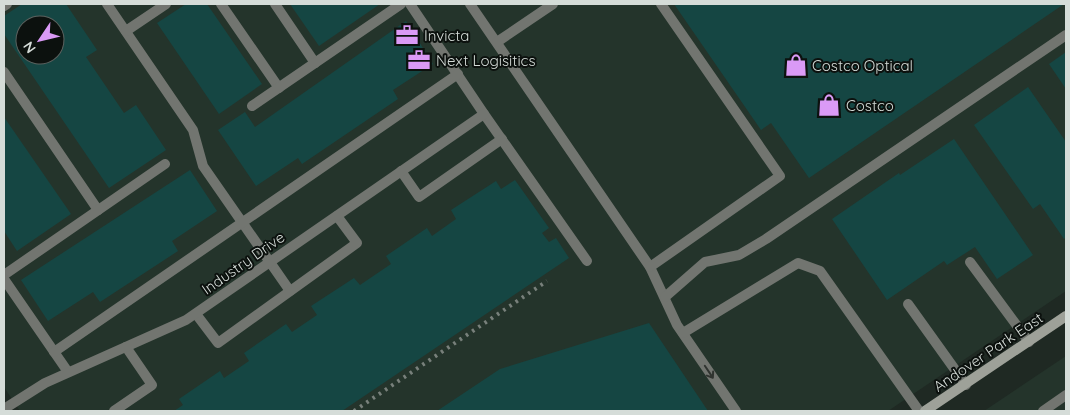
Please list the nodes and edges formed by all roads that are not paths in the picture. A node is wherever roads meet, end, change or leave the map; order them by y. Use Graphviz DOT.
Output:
graph roads {
  1 [pos="7,4"];
  2 [pos="107,4"];
  3 [pos="166,4"];
  4 [pos="221,4"];
  5 [pos="275,4"];
  6 [pos="401,4"];
  7 [pos="410,4"];
  8 [pos="470,4"];
  9 [pos="553,4"];
  10 [pos="661,4"];
  11 [pos="4,6"];
  12 [pos="126,31"];
  13 [pos="1066,34"];
  14 [pos="497,42"];
  15 [pos="315,63"];
  16 [pos="4,72"];
  17 [pos="458,74"];
  18 [pos="279,88"];
  19 [pos="252,106"];
  20 [pos="484,114"];
  21 [pos="502,140"];
  22 [pos="165,164"];
  23 [pos="401,171"];
  24 [pos="98,210"];
  25 [pos="337,216"];
  26 [pos="242,223"];
  27 [pos="588,261"];
  28 [pos="970,262"];
  29 [pos="269,263"];
  30 [pos="650,266"];
  31 [pos="4,277"];
  32 [pos="290,291"];
  33 [pos="665,297"];
  34 [pos="908,304"];
  35 [pos="196,314"];
  36 [pos="1066,316"];
  37 [pos="682,333"];
  38 [pos="1029,342"];
  39 [pos="126,347"];
  40 [pos="54,352"];
  41 [pos="68,372"];
  42 [pos="966,385"];
  43 [pos="1066,395"];
  44 [pos="4,409"];
  45 [pos="114,411"];
  46 [pos="736,411"];
  47 [pos="919,411"];
  48 [pos="925,411"];
  49 [pos="1043,411"];
  1 -- 11 [label="street"];
  2 -- 12 [label="street"];
  3 -- 12 [label="street"];
  4 -- 18 [label="street"];
  5 -- 15 [label="street"];
  6 -- 15 [label="street"];
  7 -- 17 [label="street"];
  8 -- 14 [label="street"];
  9 -- 14 [label="street"];
  10 -- 30 [label="street"];
  12 -- 26 [label="street"];
  13 -- 33 [label="street"];
  14 -- 30 [label="street"];
  15 -- 18 [label="street"];
  16 -- 24 [label="street"];
  17 -- 20 [label="street"];
  17 -- 26 [label="street"];
  18 -- 19 [label="street"];
  20 -- 21 [label="street"];
  20 -- 23 [label="street, Industry Drive"];
  21 -- 23 [label="street"];
  21 -- 27 [label="street"];
  22 -- 24 [label="street"];
  23 -- 25 [label="street, Industry Drive"];
  24 -- 31 [label="street"];
  25 -- 29 [label="street, Industry Drive"];
  25 -- 32 [label="street"];
  26 -- 29 [label="street"];
  26 -- 40 [label="street"];
  28 -- 38 [label="street"];
  29 -- 32 [label="street"];
  29 -- 35 [label="street, Industry Drive"];
  30 -- 33 [label="street"];
  31 -- 40 [label="street"];
  32 -- 35 [label="street"];
  33 -- 37 [label="street"];
  34 -- 42 [label="street"];
  35 -- 39 [label="street, Industry Drive"];
  36 -- 38 [label="street, Andover Park East"];
  37 -- 46 [label="street, one-way"];
  37 -- 47 [label="street"];
  38 -- 42 [label="street, Andover Park East"];
  39 -- 41 [label="street, Industry Drive"];
  39 -- 45 [label="street"];
  40 -- 41 [label="street"];
  41 -- 44 [label="street, Industry Drive"];
  42 -- 48 [label="street, Andover Park East"];
  43 -- 49 [label="street"];
}
